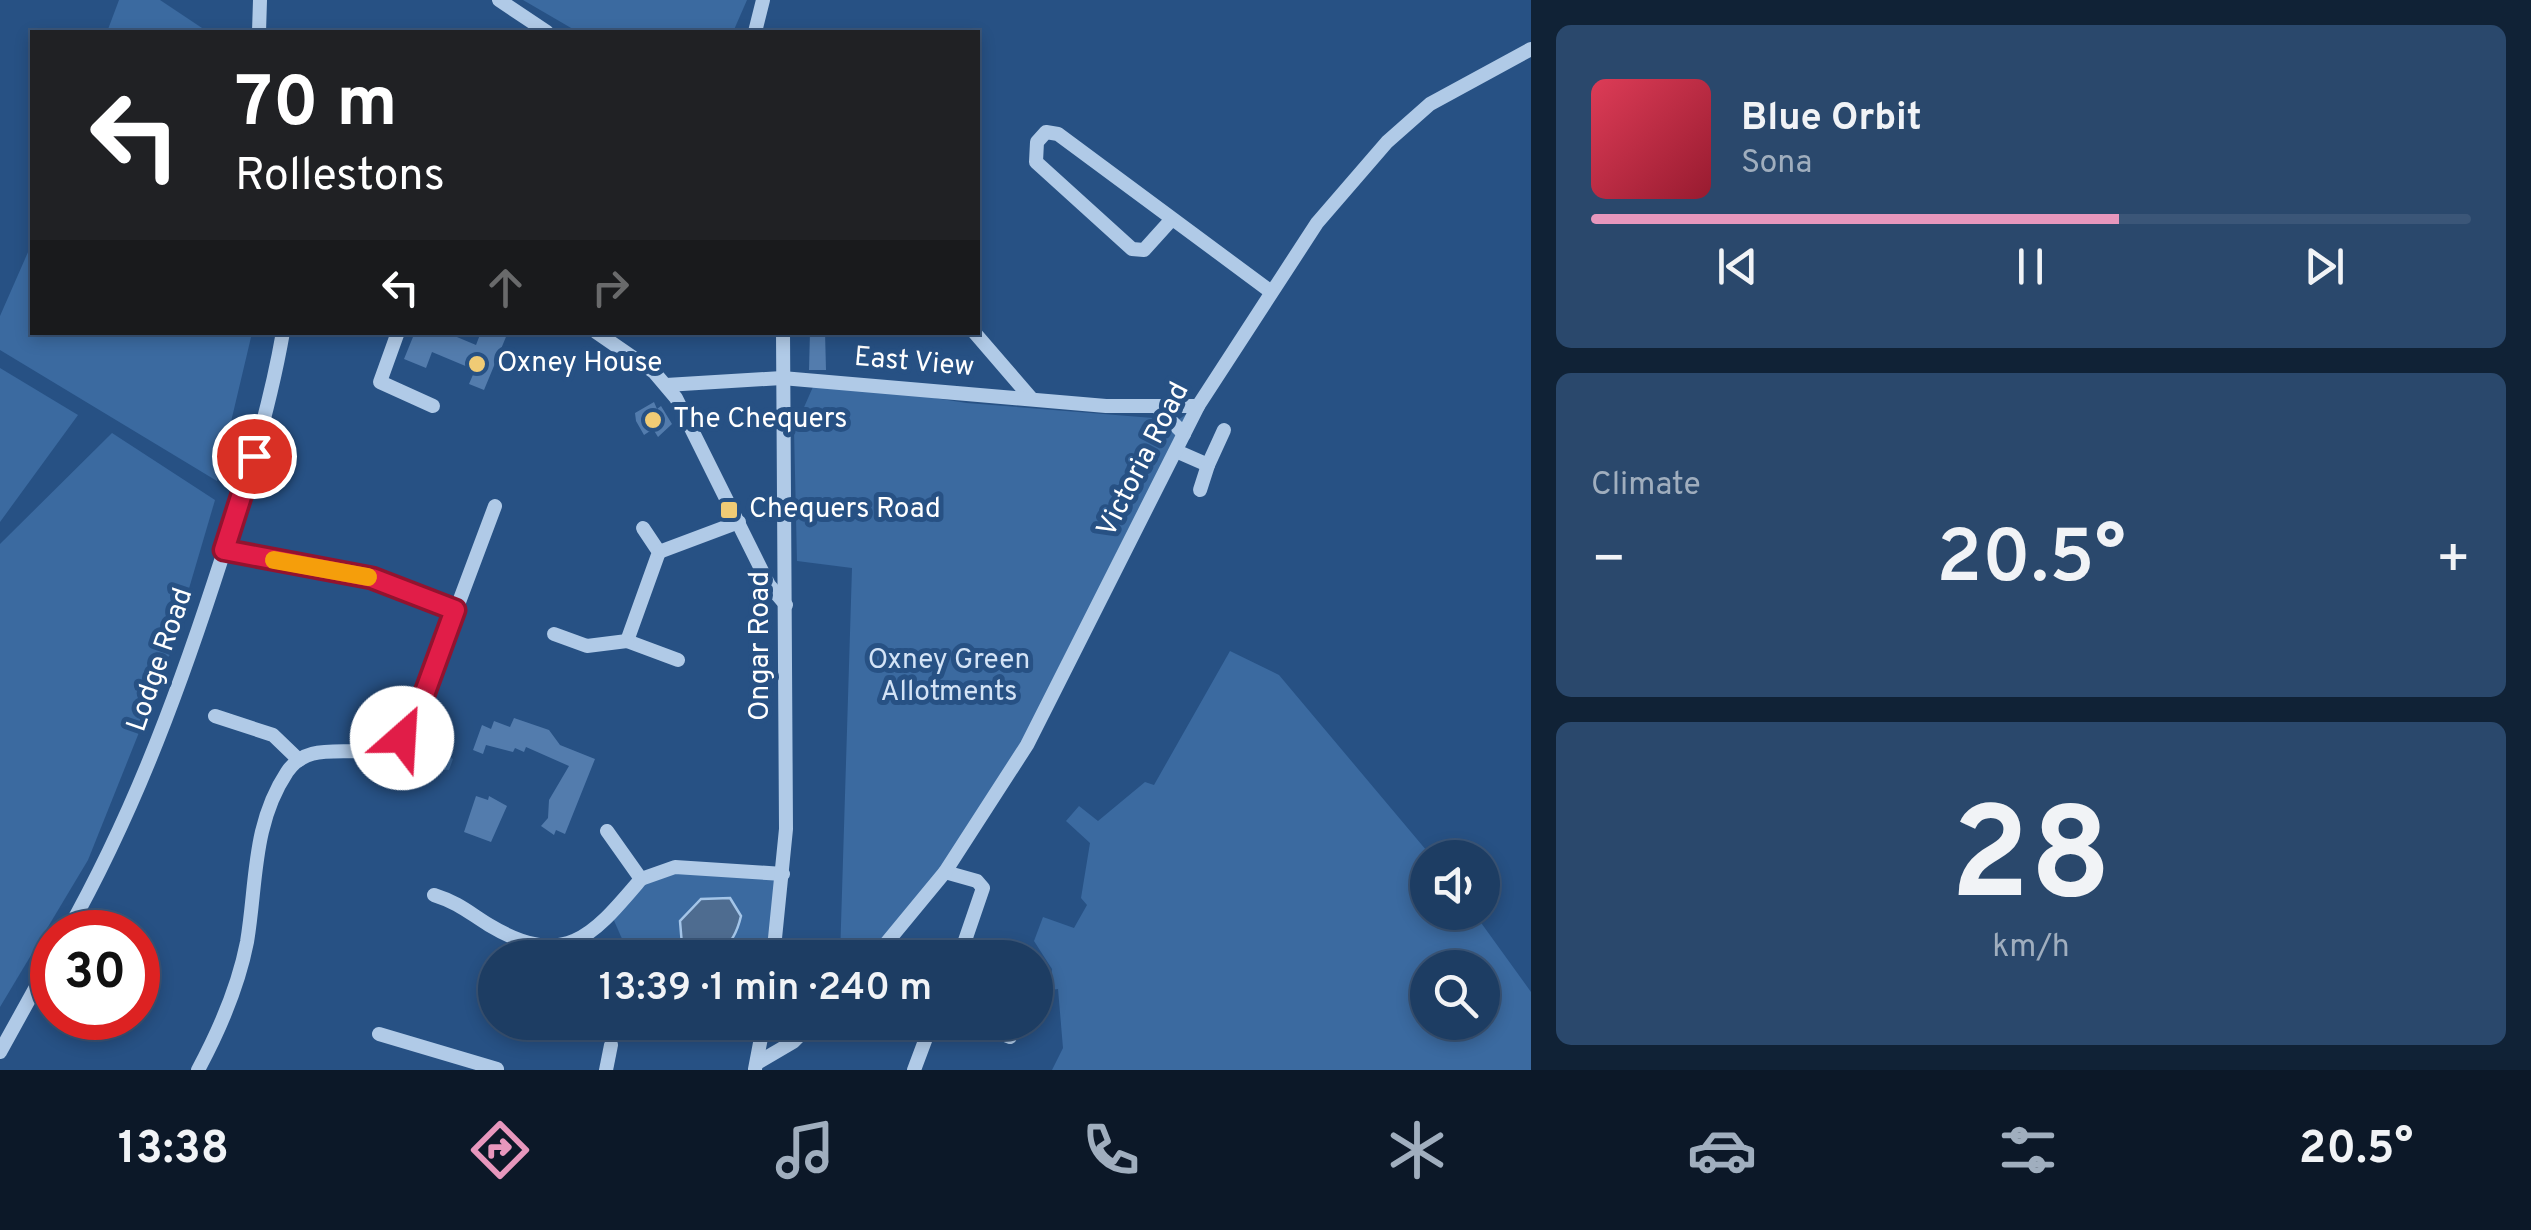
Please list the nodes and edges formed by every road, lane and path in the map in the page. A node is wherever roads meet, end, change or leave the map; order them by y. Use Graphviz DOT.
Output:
graph roads {
  1 [pos="260,0"];
  2 [pos="499,0"];
  3 [pos="258,30"];
  4 [pos="545,30"];
  5 [pos="1531,49"];
  6 [pos="1172,219"];
  7 [pos="1270,291"];
  8 [pos="281,335"];
  9 [pos="397,335"];
  10 [pos="600,335"];
  11 [pos="783,335"];
  12 [pos="977,335"];
  13 [pos="782,378"];
  14 [pos="666,385"];
  15 [pos="1031,398"];
  16 [pos="433,406"];
  17 [pos="1198,406"];
  18 [pos="1159,409"];
  19 [pos="1224,430"];
  20 [pos="1184,434"];
  21 [pos="1176,451"];
  22 [pos="1208,465"];
  23 [pos="1200,490"];
  24 [pos="495,506"];
  25 [pos="739,522"];
  26 [pos="643,528"];
  27 [pos="224,550"];
  28 [pos="660,552"];
  29 [pos="786,606"];
  30 [pos="455,610"];
  31 [pos="554,634"];
  32 [pos="627,641"];
  33 [pos="678,660"];
  34 [pos="214,716"];
  35 [pos="299,760"];
  36 [pos="607,831"];
  37 [pos="945,872"];
  38 [pos="782,874"];
  39 [pos="641,879"];
  40 [pos="434,895"];
  41 [pos="79,910"];
  42 [pos="775,940"];
  43 [pos="889,940"];
  44 [pos="964,940"];
  45 [pos="30,998"];
  46 [pos="380,1034"];
  47 [pos="762,1040"];
  48 [pos="795,1040"];
  49 [pos="925,1040"];
  50 [pos="611,1045"];
  51 [pos="0,1052"];
  52 [pos="458,1064"];
  53 [pos="760,1068"];
  54 [pos="497,1069"];
  55 [pos="198,1070"];
  56 [pos="606,1070"];
  57 [pos="914,1070"];
  1 -- 3 [label="street"];
  2 -- 4 [label="street"];
  5 -- 7 [label="street, Victoria Road"];
  6 -- 6 [label="street"];
  6 -- 7 [label="street"];
  7 -- 17 [label="street, Victoria Road"];
  8 -- 27 [label="street, Lodge Road"];
  9 -- 16 [label="street"];
  10 -- 14 [label="street"];
  11 -- 13 [label="street, Ongar Road"];
  12 -- 15 [label="street"];
  13 -- 14 [label="street, East View"];
  13 -- 15 [label="street, East View"];
  13 -- 29 [label="street, Ongar Road"];
  14 -- 25 [label="street"];
  15 -- 18 [label="street, East View"];
  17 -- 18 [label="street, East View"];
  17 -- 20 [label="street, Victoria Road"];
  18 -- 20 [label="street"];
  19 -- 22 [label="street"];
  20 -- 21 [label="street, Victoria Road"];
  21 -- 22 [label="street"];
  21 -- 37 [label="street, Victoria Road"];
  22 -- 23 [label="street"];
  24 -- 30 [label="street"];
  25 -- 28 [label="street"];
  25 -- 29 [label="street"];
  26 -- 28 [label="street"];
  27 -- 30 [label="street"];
  27 -- 41 [label="street, Lodge Road"];
  28 -- 32 [label="street"];
  29 -- 38 [label="street, Ongar Road"];
  30 -- 35 [label="street"];
  31 -- 32 [label="street"];
  32 -- 33 [label="street"];
  34 -- 35 [label="street"];
  35 -- 55 [label="street"];
  36 -- 39 [label="street"];
  37 -- 43 [label="street, Victoria Road"];
  37 -- 44 [label="street"];
  38 -- 39 [label="street"];
  38 -- 42 [label="street, Ongar Road"];
  39 -- 40 [label="street"];
  45 -- 51 [label="street"];
  46 -- 52 [label="street"];
  47 -- 53 [label="street"];
  48 -- 53 [label="street"];
  49 -- 57 [label="street"];
  50 -- 56 [label="street"];
  52 -- 54 [label="street"];
}
